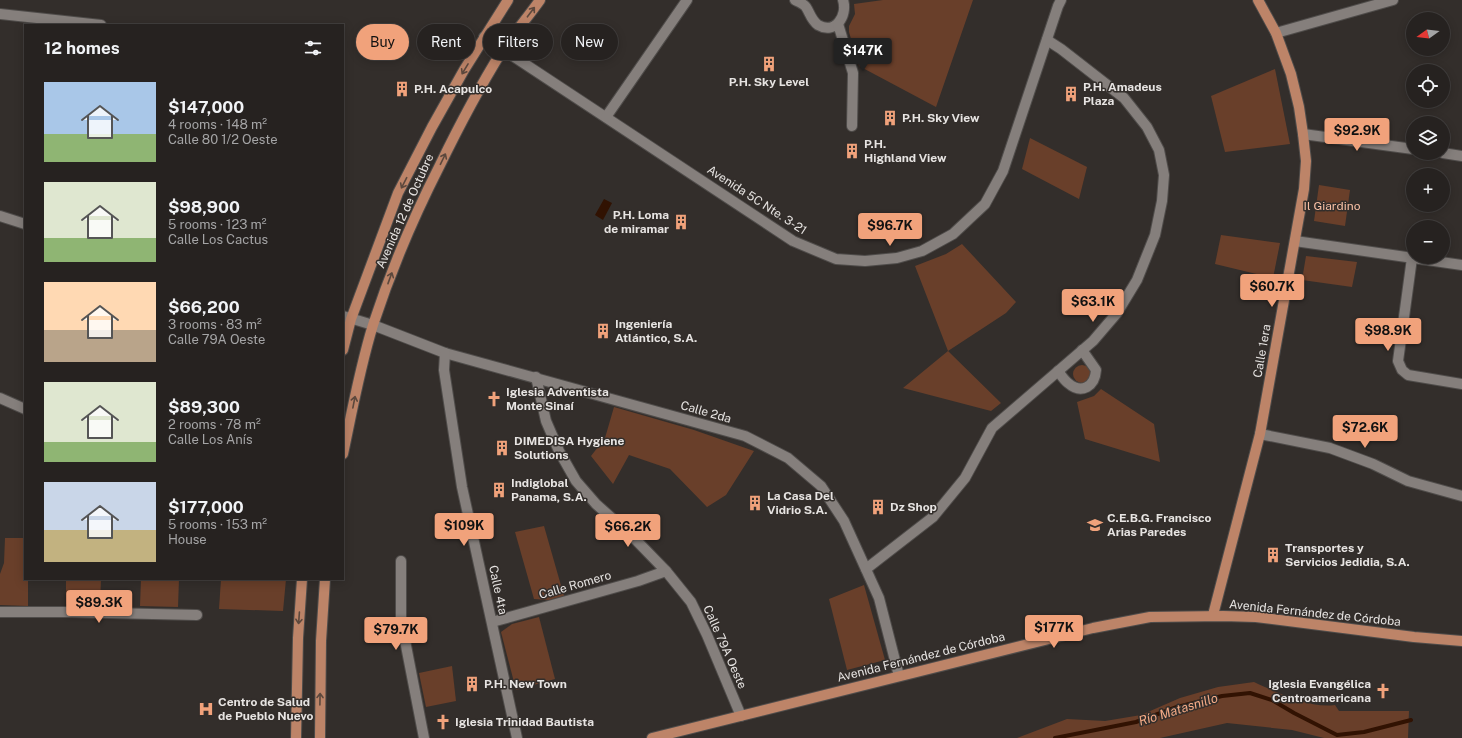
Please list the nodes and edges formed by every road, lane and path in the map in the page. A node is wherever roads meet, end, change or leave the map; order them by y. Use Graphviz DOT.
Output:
graph roads {
  1 [pos="508,0"];
  2 [pos="540,0"];
  3 [pos="687,0"];
  4 [pos="795,0"];
  5 [pos="843,0"];
  6 [pos="1061,0"];
  7 [pos="1258,0"];
  8 [pos="1393,0"];
  9 [pos="0,14"];
  10 [pos="92,24"];
  11 [pos="493,24"];
  12 [pos="522,24"];
  13 [pos="838,24"];
  14 [pos="1276,33"];
  15 [pos="483,40"];
  16 [pos="1047,40"];
  17 [pos="497,60"];
  18 [pos="520,60"];
  19 [pos="606,117"];
  20 [pos="852,126"];
  21 [pos="1303,134"];
  22 [pos="1406,148"];
  23 [pos="1450,154"];
  24 [pos="1462,156"];
  25 [pos="0,216"];
  26 [pos="24,224"];
  27 [pos="1295,241"];
  28 [pos="1406,257"];
  29 [pos="1450,263"];
  30 [pos="1411,264"];
  31 [pos="1462,264"];
  32 [pos="347,318"];
  33 [pos="373,325"];
  34 [pos="344,342"];
  35 [pos="1082,350"];
  36 [pos="446,353"];
  37 [pos="1058,371"];
  38 [pos="536,377"];
  39 [pos="1462,384"];
  40 [pos="0,398"];
  41 [pos="24,409"];
  42 [pos="1260,434"];
  43 [pos="344,449"];
  44 [pos="1462,496"];
  45 [pos="401,561"];
  46 [pos="866,569"];
  47 [pos="666,571"];
  48 [pos="302,580"];
  49 [pos="325,580"];
  50 [pos="0,612"];
  51 [pos="197,615"];
  52 [pos="1213,615"];
  53 [pos="492,622"];
  54 [pos="1462,641"];
  55 [pos="899,676"];
  56 [pos="740,716"];
  57 [pos="296,738"];
  58 [pos="320,738"];
  59 [pos="424,738"];
  60 [pos="516,738"];
  61 [pos="652,738"];
  1 -- 11 [label="main road, Avenida 12 de Octubre"];
  12 -- 2 [label="main road, Avenida 12 de Octubre, one-way"];
  3 -- 19 [label="street"];
  4 -- 13 [label="street"];
  5 -- 13 [label="street"];
  6 -- 16 [label="street, Avenida 5C Nte. 3-21"];
  7 -- 14 [label="main road, Calle 1era"];
  8 -- 14 [label="street"];
  9 -- 10 [label="street"];
  13 -- 20 [label="street"];
  14 -- 21 [label="main road, Calle 1era"];
  15 -- 32 [label="main road, Avenida 12 de Octubre, one-way"];
  16 -- 19 [label="street, Avenida 5C Nte. 3-21"];
  16 -- 35 [label="street"];
  33 -- 17 [label="main road, Avenida 12 de Octubre, one-way"];
  18 -- 19 [label="street, Avenida 5C Nte. 3-21"];
  21 -- 22 [label="street"];
  21 -- 27 [label="main road, Calle 1era"];
  23 -- 24 [label="street"];
  25 -- 26 [label="street"];
  27 -- 28 [label="street"];
  27 -- 42 [label="main road, Calle 1era"];
  29 -- 31 [label="street"];
  30 -- 39 [label="street"];
  32 -- 33 [label="street, Calle 2da"];
  32 -- 34 [label="main road, Avenida 12 de Octubre"];
  33 -- 36 [label="street, Calle 2da"];
  43 -- 33 [label="main road, Avenida 12 de Octubre, one-way"];
  35 -- 37 [label="street"];
  35 -- 37 [label="street"];
  36 -- 38 [label="street, Calle 2da"];
  36 -- 53 [label="street, Calle 4ta"];
  37 -- 46 [label="street"];
  38 -- 46 [label="street, Calle 2da"];
  38 -- 47 [label="street, Calle 79A Oeste"];
  40 -- 41 [label="street"];
  42 -- 44 [label="street"];
  42 -- 52 [label="main road, Calle 1era"];
  45 -- 59 [label="street"];
  46 -- 55 [label="street, Calle 2da"];
  47 -- 53 [label="street, Calle Romero"];
  47 -- 56 [label="street, Calle 79A Oeste"];
  48 -- 57 [label="main road, one-way"];
  58 -- 49 [label="main road, one-way"];
  50 -- 51 [label="street"];
  52 -- 54 [label="main road, Avenida Fernández de Córdoba"];
  52 -- 55 [label="main road, Avenida Fernández de Córdoba"];
  53 -- 60 [label="street, Calle 4ta"];
  55 -- 56 [label="main road, Avenida Fernández de Córdoba"];
  56 -- 61 [label="main road, Avenida Fernández de Córdoba"];
}
